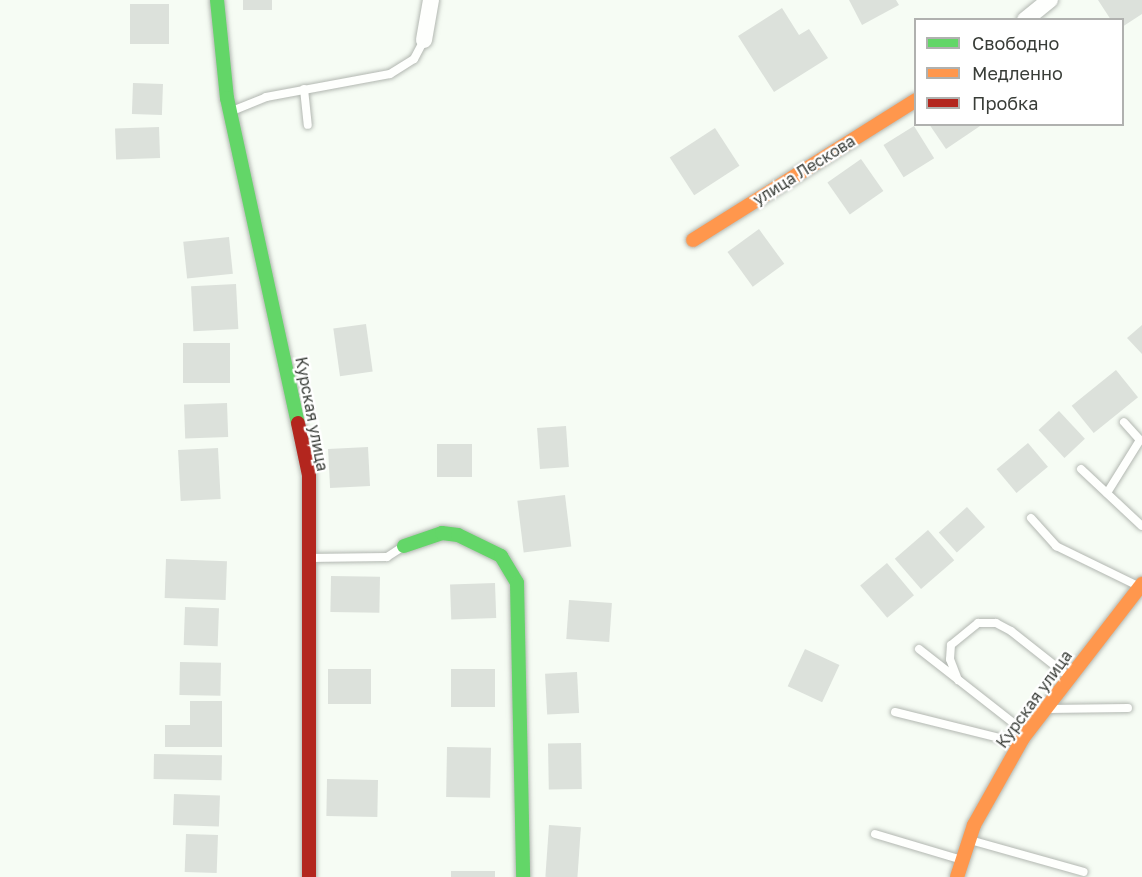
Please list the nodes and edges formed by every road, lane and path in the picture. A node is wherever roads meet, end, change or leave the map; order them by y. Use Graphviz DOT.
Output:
graph roads {
  1 [pos="217,0"];
  2 [pos="431,0"];
  3 [pos="1050,0"];
  4 [pos="1028,18"];
  5 [pos="424,40"];
  6 [pos="304,89"];
  7 [pos="914,101"];
  8 [pos="230,112"];
  9 [pos="308,125"];
  10 [pos="693,240"];
  11 [pos="1124,422"];
  12 [pos="1081,469"];
  13 [pos="1107,493"];
  14 [pos="1030,518"];
  15 [pos="1142,526"];
  16 [pos="405,546"];
  17 [pos="309,558"];
  18 [pos="1141,585"];
  19 [pos="919,649"];
  20 [pos="1070,677"];
  21 [pos="958,680"];
  22 [pos="1128,708"];
  23 [pos="1045,709"];
  24 [pos="896,712"];
  25 [pos="1023,738"];
  26 [pos="875,834"];
  27 [pos="969,840"];
  28 [pos="962,860"];
  29 [pos="1084,872"];
  30 [pos="309,877"];
  31 [pos="524,877"];
  32 [pos="957,877"];
  1 -- 8 [label="street, Курская улица"];
  2 -- 5 [label="street"];
  3 -- 4 [label="street"];
  5 -- 6 [label="lane"];
  6 -- 8 [label="lane"];
  6 -- 9 [label="lane"];
  7 -- 10 [label="street, улица Лескова"];
  8 -- 17 [label="street, Курская улица"];
  11 -- 13 [label="lane"];
  12 -- 13 [label="lane"];
  13 -- 15 [label="lane"];
  14 -- 18 [label="lane"];
  16 -- 17 [label="lane"];
  16 -- 31 [label="street"];
  17 -- 30 [label="street, Курская улица"];
  18 -- 20 [label="street, Курская улица"];
  19 -- 21 [label="lane"];
  20 -- 21 [label="lane"];
  20 -- 23 [label="street, Курская улица"];
  21 -- 25 [label="lane"];
  22 -- 23 [label="lane"];
  23 -- 25 [label="street, Курская улица"];
  24 -- 25 [label="lane"];
  25 -- 27 [label="street, Курская улица"];
  26 -- 28 [label="lane"];
  27 -- 28 [label="street, Курская улица"];
  27 -- 29 [label="lane"];
  28 -- 32 [label="street, Курская улица"];
}
